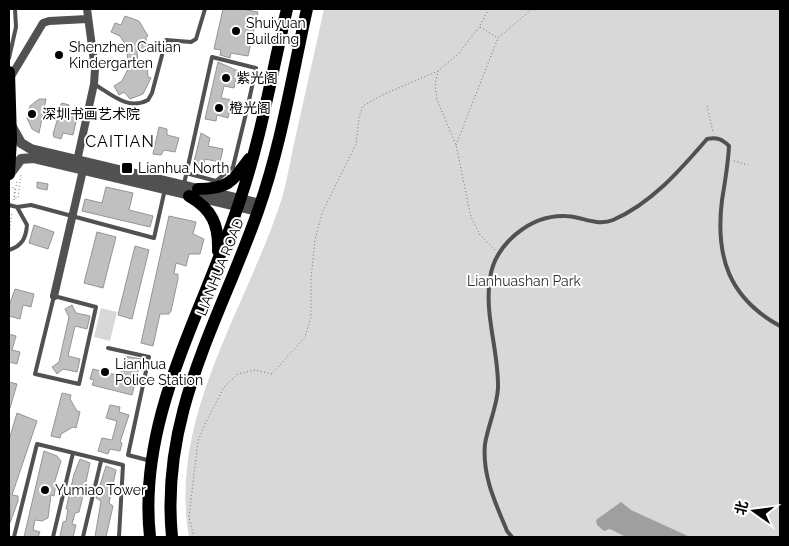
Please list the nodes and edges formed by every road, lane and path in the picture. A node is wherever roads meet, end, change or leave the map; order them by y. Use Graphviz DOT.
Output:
graph roads {
  1 [pos="15,9"];
  2 [pos="87,9"];
  3 [pos="205,9"];
  4 [pos="286,9"];
  5 [pos="308,9"];
  6 [pos="489,9"];
  7 [pos="532,9"];
  8 [pos="87,19"];
  9 [pos="479,27"];
  10 [pos="498,38"];
  11 [pos="9,58"];
  12 [pos="438,71"];
  13 [pos="9,72"];
  14 [pos="9,80"];
  15 [pos="94,84"];
  16 [pos="248,106"];
  17 [pos="707,106"];
  18 [pos="264,109"];
  19 [pos="10,123"];
  20 [pos="714,137"];
  21 [pos="456,145"];
  22 [pos="254,153"];
  23 [pos="728,159"];
  24 [pos="80,165"];
  25 [pos="748,165"];
  26 [pos="22,169"];
  27 [pos="186,173"];
  28 [pos="13,175"];
  29 [pos="166,186"];
  30 [pos="9,187"];
  31 [pos="190,190"];
  32 [pos="14,200"];
  33 [pos="240,203"];
  34 [pos="9,205"];
  35 [pos="17,207"];
  36 [pos="260,207"];
  37 [pos="12,212"];
  38 [pos="71,216"];
  39 [pos="9,236"];
  40 [pos="9,250"];
  41 [pos="498,254"];
  42 [pos="217,260"];
  43 [pos="54,296"];
  44 [pos="780,326"];
  45 [pos="108,348"];
  46 [pos="73,453"];
  47 [pos="102,461"];
  48 [pos="151,461"];
  49 [pos="14,537"];
  50 [pos="53,537"];
  51 [pos="83,537"];
  52 [pos="119,537"];
  53 [pos="150,537"];
  54 [pos="172,537"];
  55 [pos="194,537"];
  56 [pos="512,537"];
  1 -- 11 [label="lane"];
  2 -- 8 [label="street"];
  3 -- 15 [label="lane"];
  4 -- 18 [label="main road, LIANHUA ROAD"];
  5 -- 36 [label="main road, LIANHUA ROAD"];
  6 -- 9 [label="path"];
  7 -- 10 [label="path"];
  8 -- 14 [label="street"];
  8 -- 15 [label="street"];
  9 -- 10 [label="path"];
  9 -- 12 [label="path"];
  10 -- 21 [label="path"];
  12 -- 21 [label="path"];
  12 -- 55 [label="path"];
  13 -- 14 [label="main road"];
  14 -- 19 [label="main road"];
  15 -- 24 [label="street"];
  16 -- 18 [label="lane"];
  16 -- 27 [label="lane"];
  16 -- 27 [label="lane"];
  17 -- 20 [label="path"];
  18 -- 22 [label="main road, LIANHUA ROAD"];
  19 -- 24 [label="street"];
  19 -- 28 [label="main road"];
  20 -- 23 [label="lane"];
  20 -- 41 [label="lane"];
  21 -- 41 [label="path"];
  22 -- 31 [label="main road"];
  22 -- 33 [label="main road, LIANHUA ROAD"];
  23 -- 25 [label="path"];
  23 -- 44 [label="lane"];
  24 -- 28 [label="street"];
  24 -- 29 [label="street"];
  24 -- 38 [label="street"];
  26 -- 32 [label="path"];
  27 -- 31 [label="lane"];
  28 -- 30 [label="path"];
  29 -- 31 [label="street"];
  29 -- 38 [label="lane"];
  31 -- 33 [label="street"];
  31 -- 42 [label="main road"];
  33 -- 36 [label="street"];
  33 -- 42 [label="main road, LIANHUA ROAD"];
  34 -- 35 [label="lane"];
  35 -- 38 [label="lane"];
  35 -- 40 [label="lane"];
  36 -- 54 [label="main road, LIANHUA ROAD"];
  37 -- 39 [label="path"];
  38 -- 43 [label="street"];
  41 -- 56 [label="lane"];
  42 -- 48 [label="main road, LIANHUA ROAD"];
  43 -- 43 [label="lane"];
  45 -- 48 [label="lane"];
  46 -- 47 [label="lane"];
  46 -- 49 [label="lane"];
  46 -- 50 [label="lane"];
  47 -- 51 [label="lane"];
  47 -- 52 [label="lane"];
  48 -- 53 [label="main road, LIANHUA ROAD"];
}
